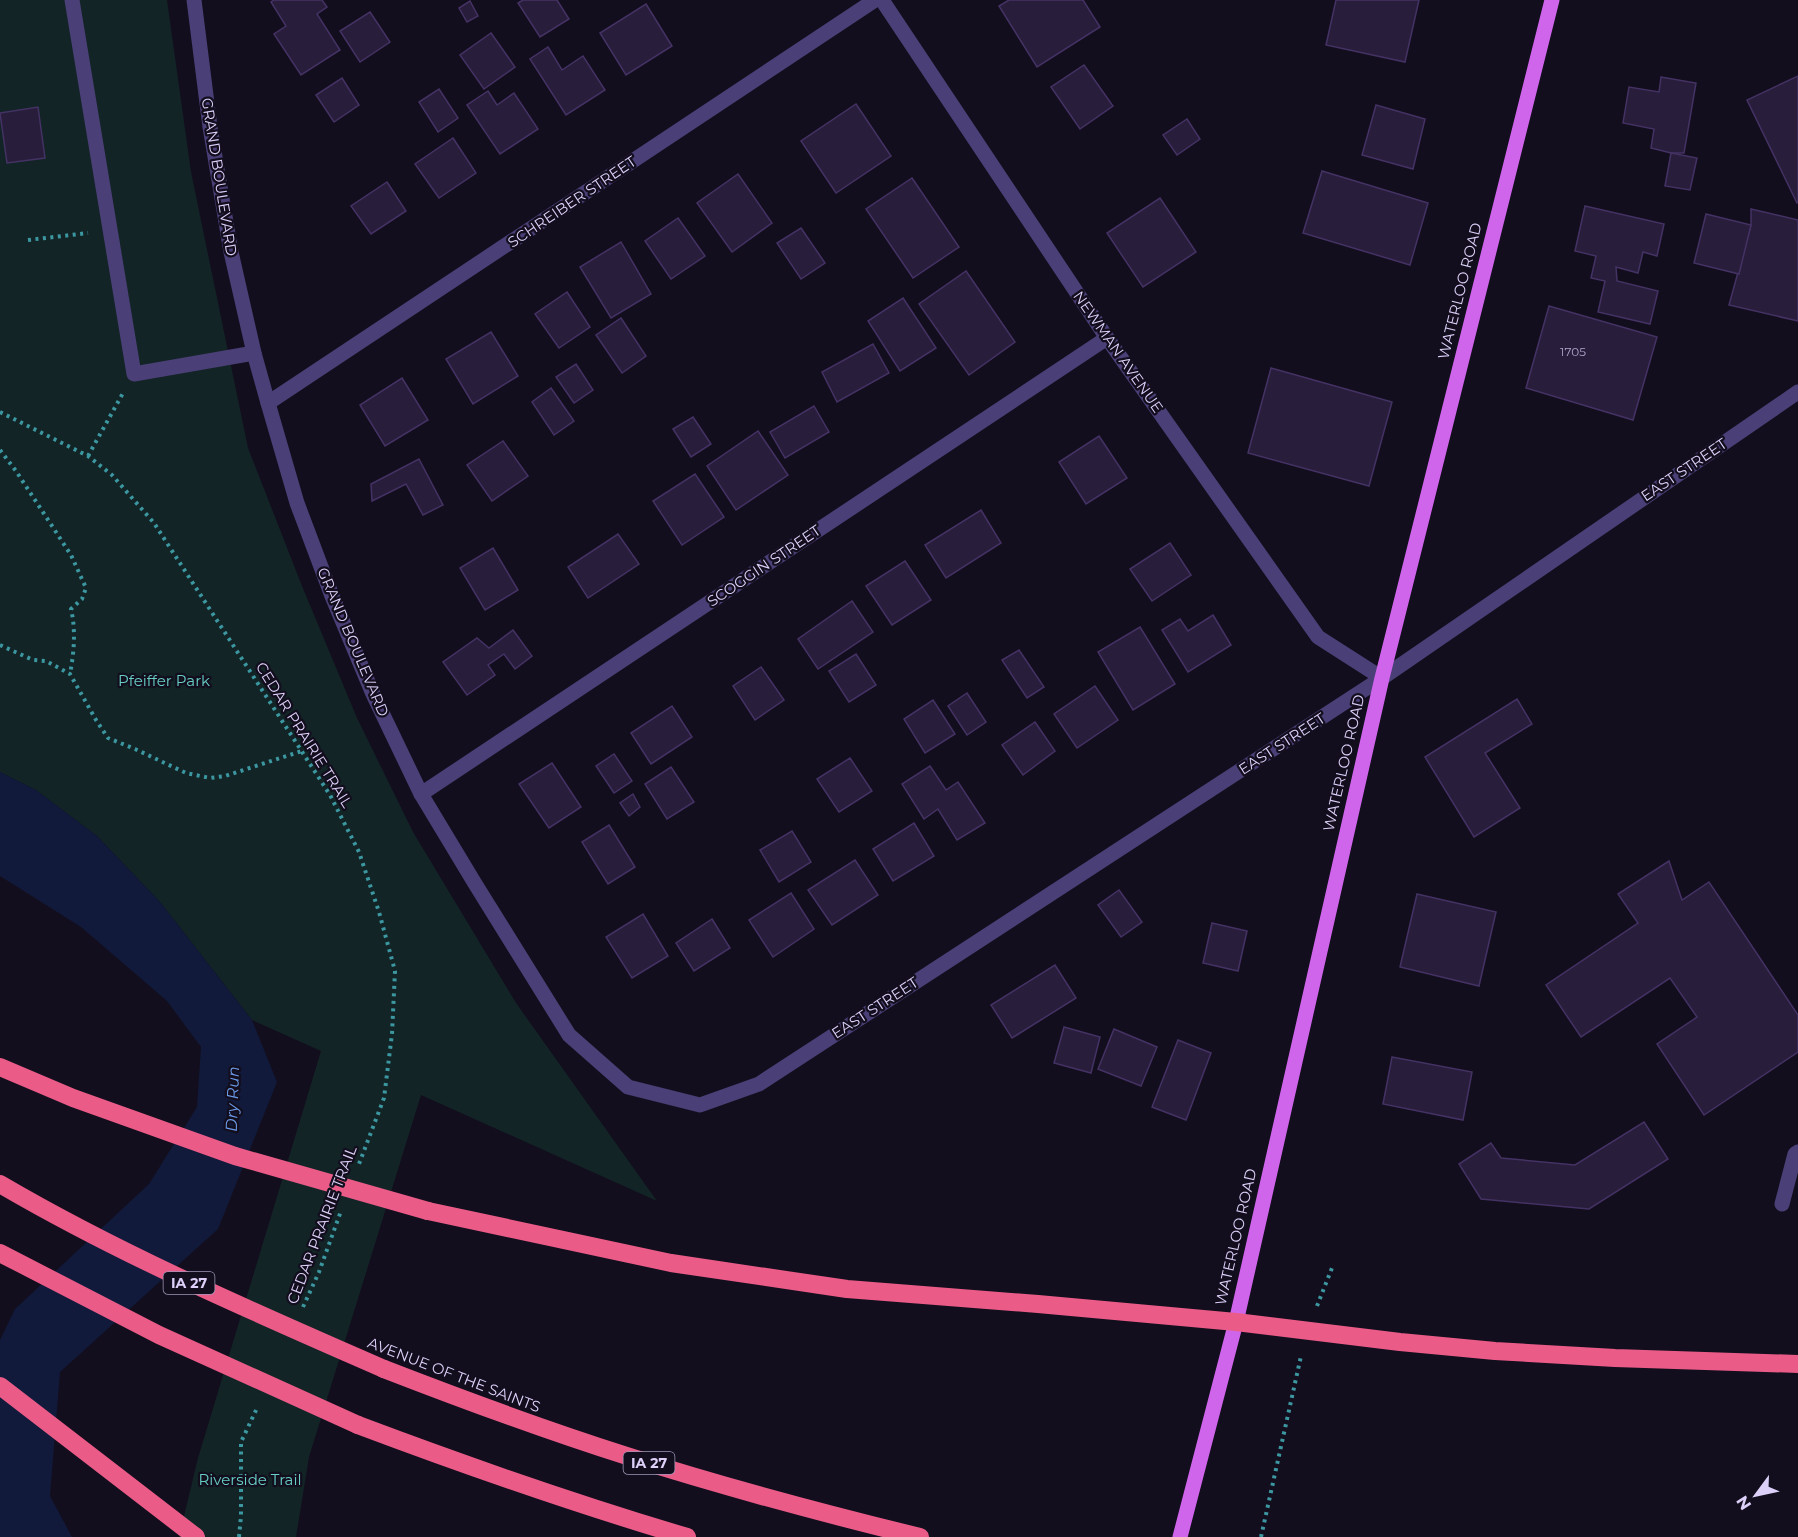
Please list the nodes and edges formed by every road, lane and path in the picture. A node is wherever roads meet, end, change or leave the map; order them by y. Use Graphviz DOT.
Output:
graph roads {
  1 [pos="72,0"];
  2 [pos="194,0"];
  3 [pos="875,0"];
  4 [pos="882,0"];
  5 [pos="1552,0"];
  6 [pos="110,230"];
  7 [pos="28,240"];
  8 [pos="1107,338"];
  9 [pos="254,353"];
  10 [pos="134,374"];
  11 [pos="1798,392"];
  12 [pos="268,404"];
  13 [pos="0,412"];
  14 [pos="0,450"];
  15 [pos="88,456"];
  16 [pos="0,645"];
  17 [pos="70,674"];
  18 [pos="1382,678"];
  19 [pos="302,751"];
  20 [pos="421,794"];
  21 [pos="0,1067"];
  22 [pos="759,1084"];
  23 [pos="1798,1152"];
  24 [pos="357,1170"];
  25 [pos="0,1184"];
  26 [pos="1782,1204"];
  27 [pos="341,1210"];
  28 [pos="0,1252"];
  29 [pos="1332,1268"];
  30 [pos="300,1315"];
  31 [pos="1236,1322"];
  32 [pos="1307,1330"];
  33 [pos="1798,1364"];
  34 [pos="0,1386"];
  35 [pos="261,1400"];
  36 [pos="196,1537"];
  37 [pos="239,1537"];
  38 [pos="687,1537"];
  39 [pos="920,1537"];
  40 [pos="1180,1537"];
  41 [pos="1261,1537"];
  1 -- 6 [label="street"];
  2 -- 9 [label="street, GRAND BOULEVARD"];
  3 -- 12 [label="street, SCHREIBER STREET"];
  4 -- 8 [label="street, NEWMAN AVENUE"];
  5 -- 18 [label="main road, WATERLOO ROAD"];
  6 -- 7 [label="path"];
  6 -- 10 [label="street"];
  8 -- 18 [label="street, NEWMAN AVENUE"];
  8 -- 20 [label="street, SCOGGIN STREET"];
  9 -- 10 [label="street"];
  9 -- 12 [label="street, GRAND BOULEVARD"];
  10 -- 15 [label="path"];
  11 -- 18 [label="street, EAST STREET"];
  12 -- 20 [label="street, GRAND BOULEVARD"];
  13 -- 15 [label="path, CEDAR PRAIRIE TRAIL"];
  14 -- 17 [label="path"];
  15 -- 19 [label="path, CEDAR PRAIRIE TRAIL"];
  16 -- 17 [label="path"];
  17 -- 19 [label="path"];
  18 -- 22 [label="street, EAST STREET"];
  18 -- 31 [label="main road, WATERLOO ROAD"];
  19 -- 24 [label="path, CEDAR PRAIRIE TRAIL"];
  20 -- 22 [label="street, GRAND BOULEVARD"];
  21 -- 31 [label="highway, bridge"];
  23 -- 26 [label="street"];
  25 -- 39 [label="highway, AVENUE OF THE SAINTS / IA 27, bridge"];
  27 -- 30 [label="path, CEDAR PRAIRIE TRAIL"];
  28 -- 38 [label="highway, bridge"];
  29 -- 32 [label="path"];
  31 -- 32 [label="highway"];
  31 -- 40 [label="main road, WATERLOO ROAD"];
  32 -- 33 [label="highway"];
  32 -- 41 [label="path"];
  34 -- 36 [label="highway"];
  35 -- 37 [label="path"];
}
